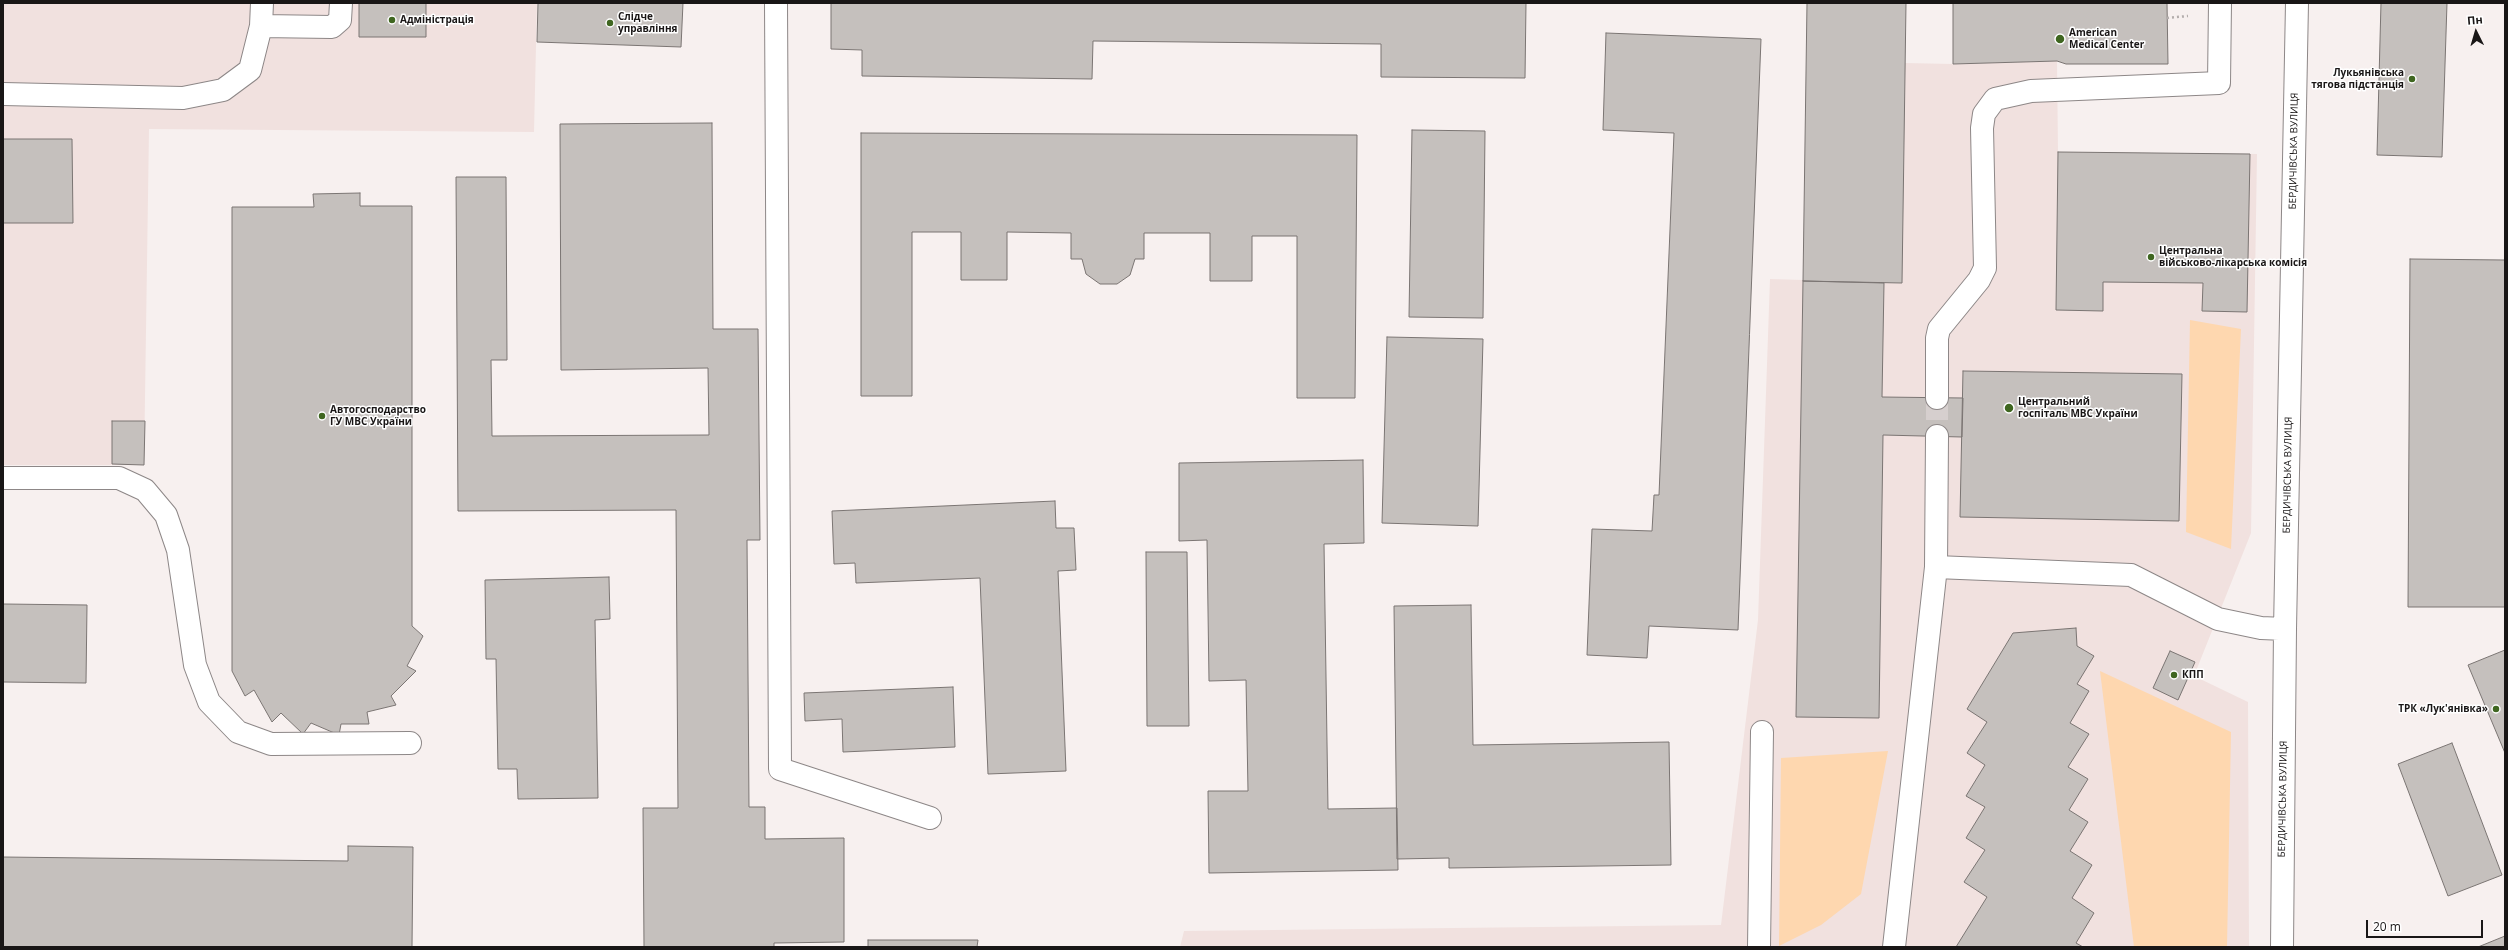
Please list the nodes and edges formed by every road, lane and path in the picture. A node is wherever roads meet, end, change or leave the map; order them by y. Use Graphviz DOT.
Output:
graph roads {
  1 [pos="262,3"];
  2 [pos="341,3"];
  3 [pos="776,3"];
  4 [pos="2220,3"];
  5 [pos="2297,3"];
  6 [pos="261,26"];
  7 [pos="3,94"];
  8 [pos="1937,398"];
  9 [pos="1937,436"];
  10 [pos="3,478"];
  11 [pos="1936,567"];
  12 [pos="2285,629"];
  13 [pos="1762,732"];
  14 [pos="410,743"];
  15 [pos="930,818"];
  16 [pos="1759,947"];
  17 [pos="1894,947"];
  18 [pos="2282,947"];
  1 -- 6 [label="street"];
  2 -- 6 [label="street"];
  3 -- 15 [label="street"];
  4 -- 8 [label="street"];
  5 -- 12 [label="street, БЕРДИЧІВСЬКА ВУЛИЦЯ"];
  6 -- 7 [label="street"];
  9 -- 11 [label="street"];
  10 -- 14 [label="street"];
  11 -- 12 [label="street"];
  11 -- 17 [label="street"];
  12 -- 18 [label="street, БЕРДИЧІВСЬКА ВУЛИЦЯ"];
  13 -- 16 [label="street"];
}
